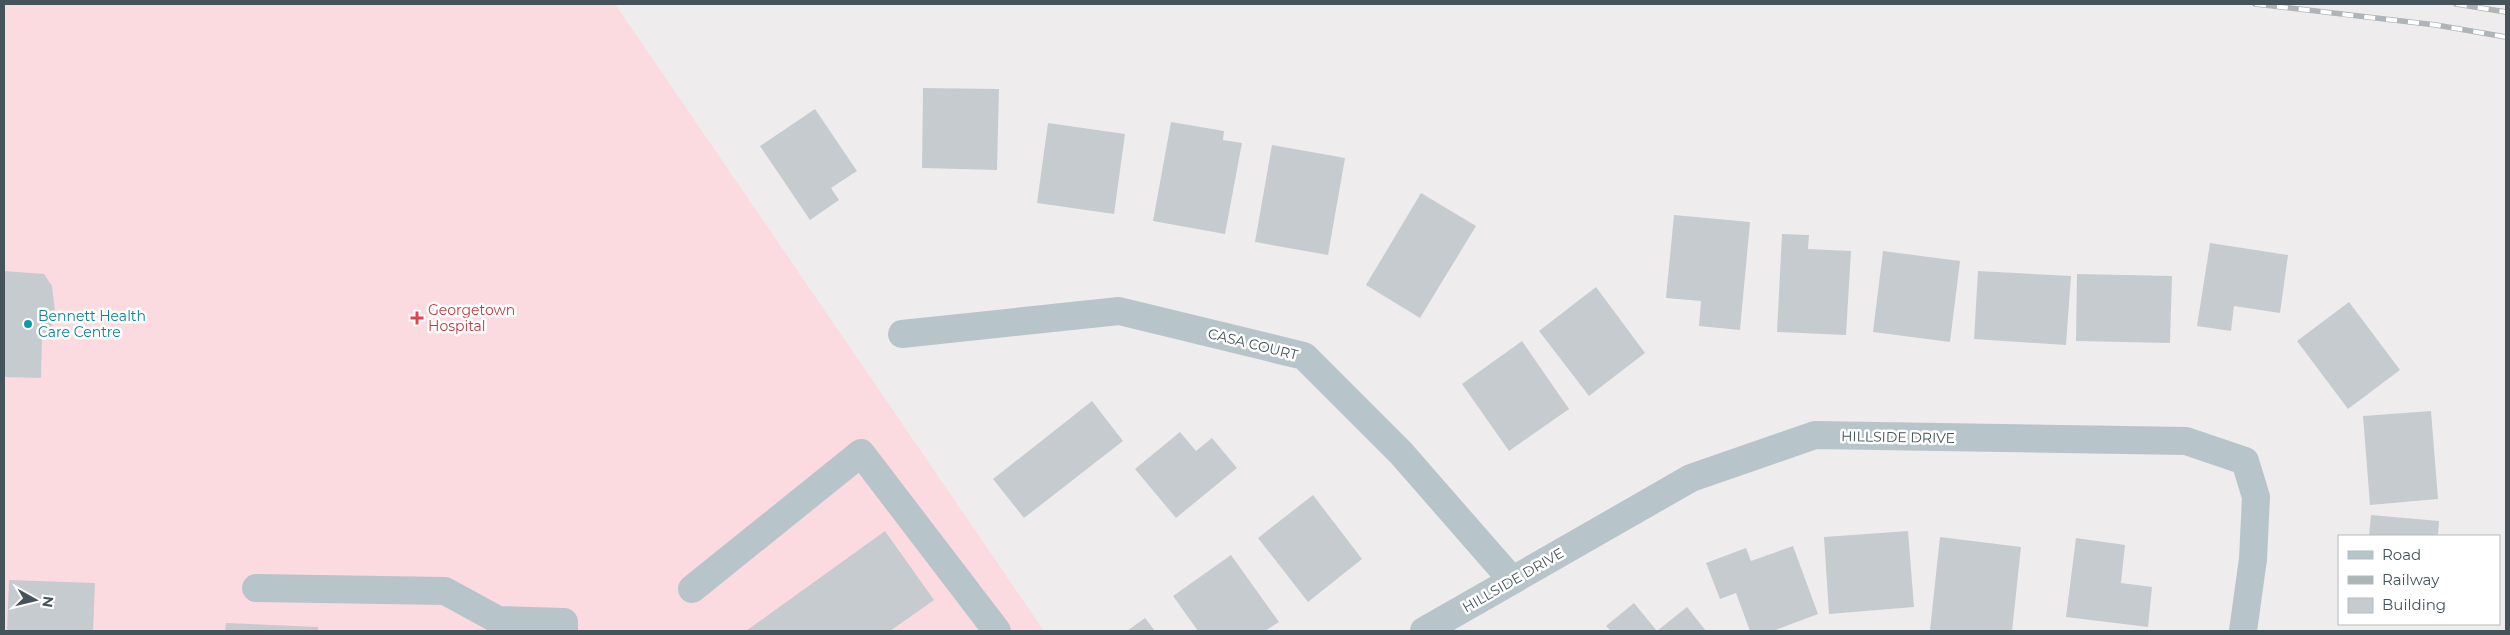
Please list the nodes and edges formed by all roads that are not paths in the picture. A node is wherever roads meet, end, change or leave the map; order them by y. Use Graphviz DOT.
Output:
graph roads {
  1 [pos="902,334"];
  2 [pos="1512,580"];
  3 [pos="256,588"];
  4 [pos="692,589"];
  5 [pos="476,620"];
  6 [pos="988,628"];
  7 [pos="564,631"];
  8 [pos="1424,631"];
  9 [pos="2243,631"];
  1 -- 2 [label="street, CASA COURT"];
  2 -- 8 [label="street, HILLSIDE DRIVE"];
  2 -- 9 [label="street, HILLSIDE DRIVE"];
  3 -- 5 [label="street"];
  4 -- 6 [label="street"];
  5 -- 7 [label="street"];
}
